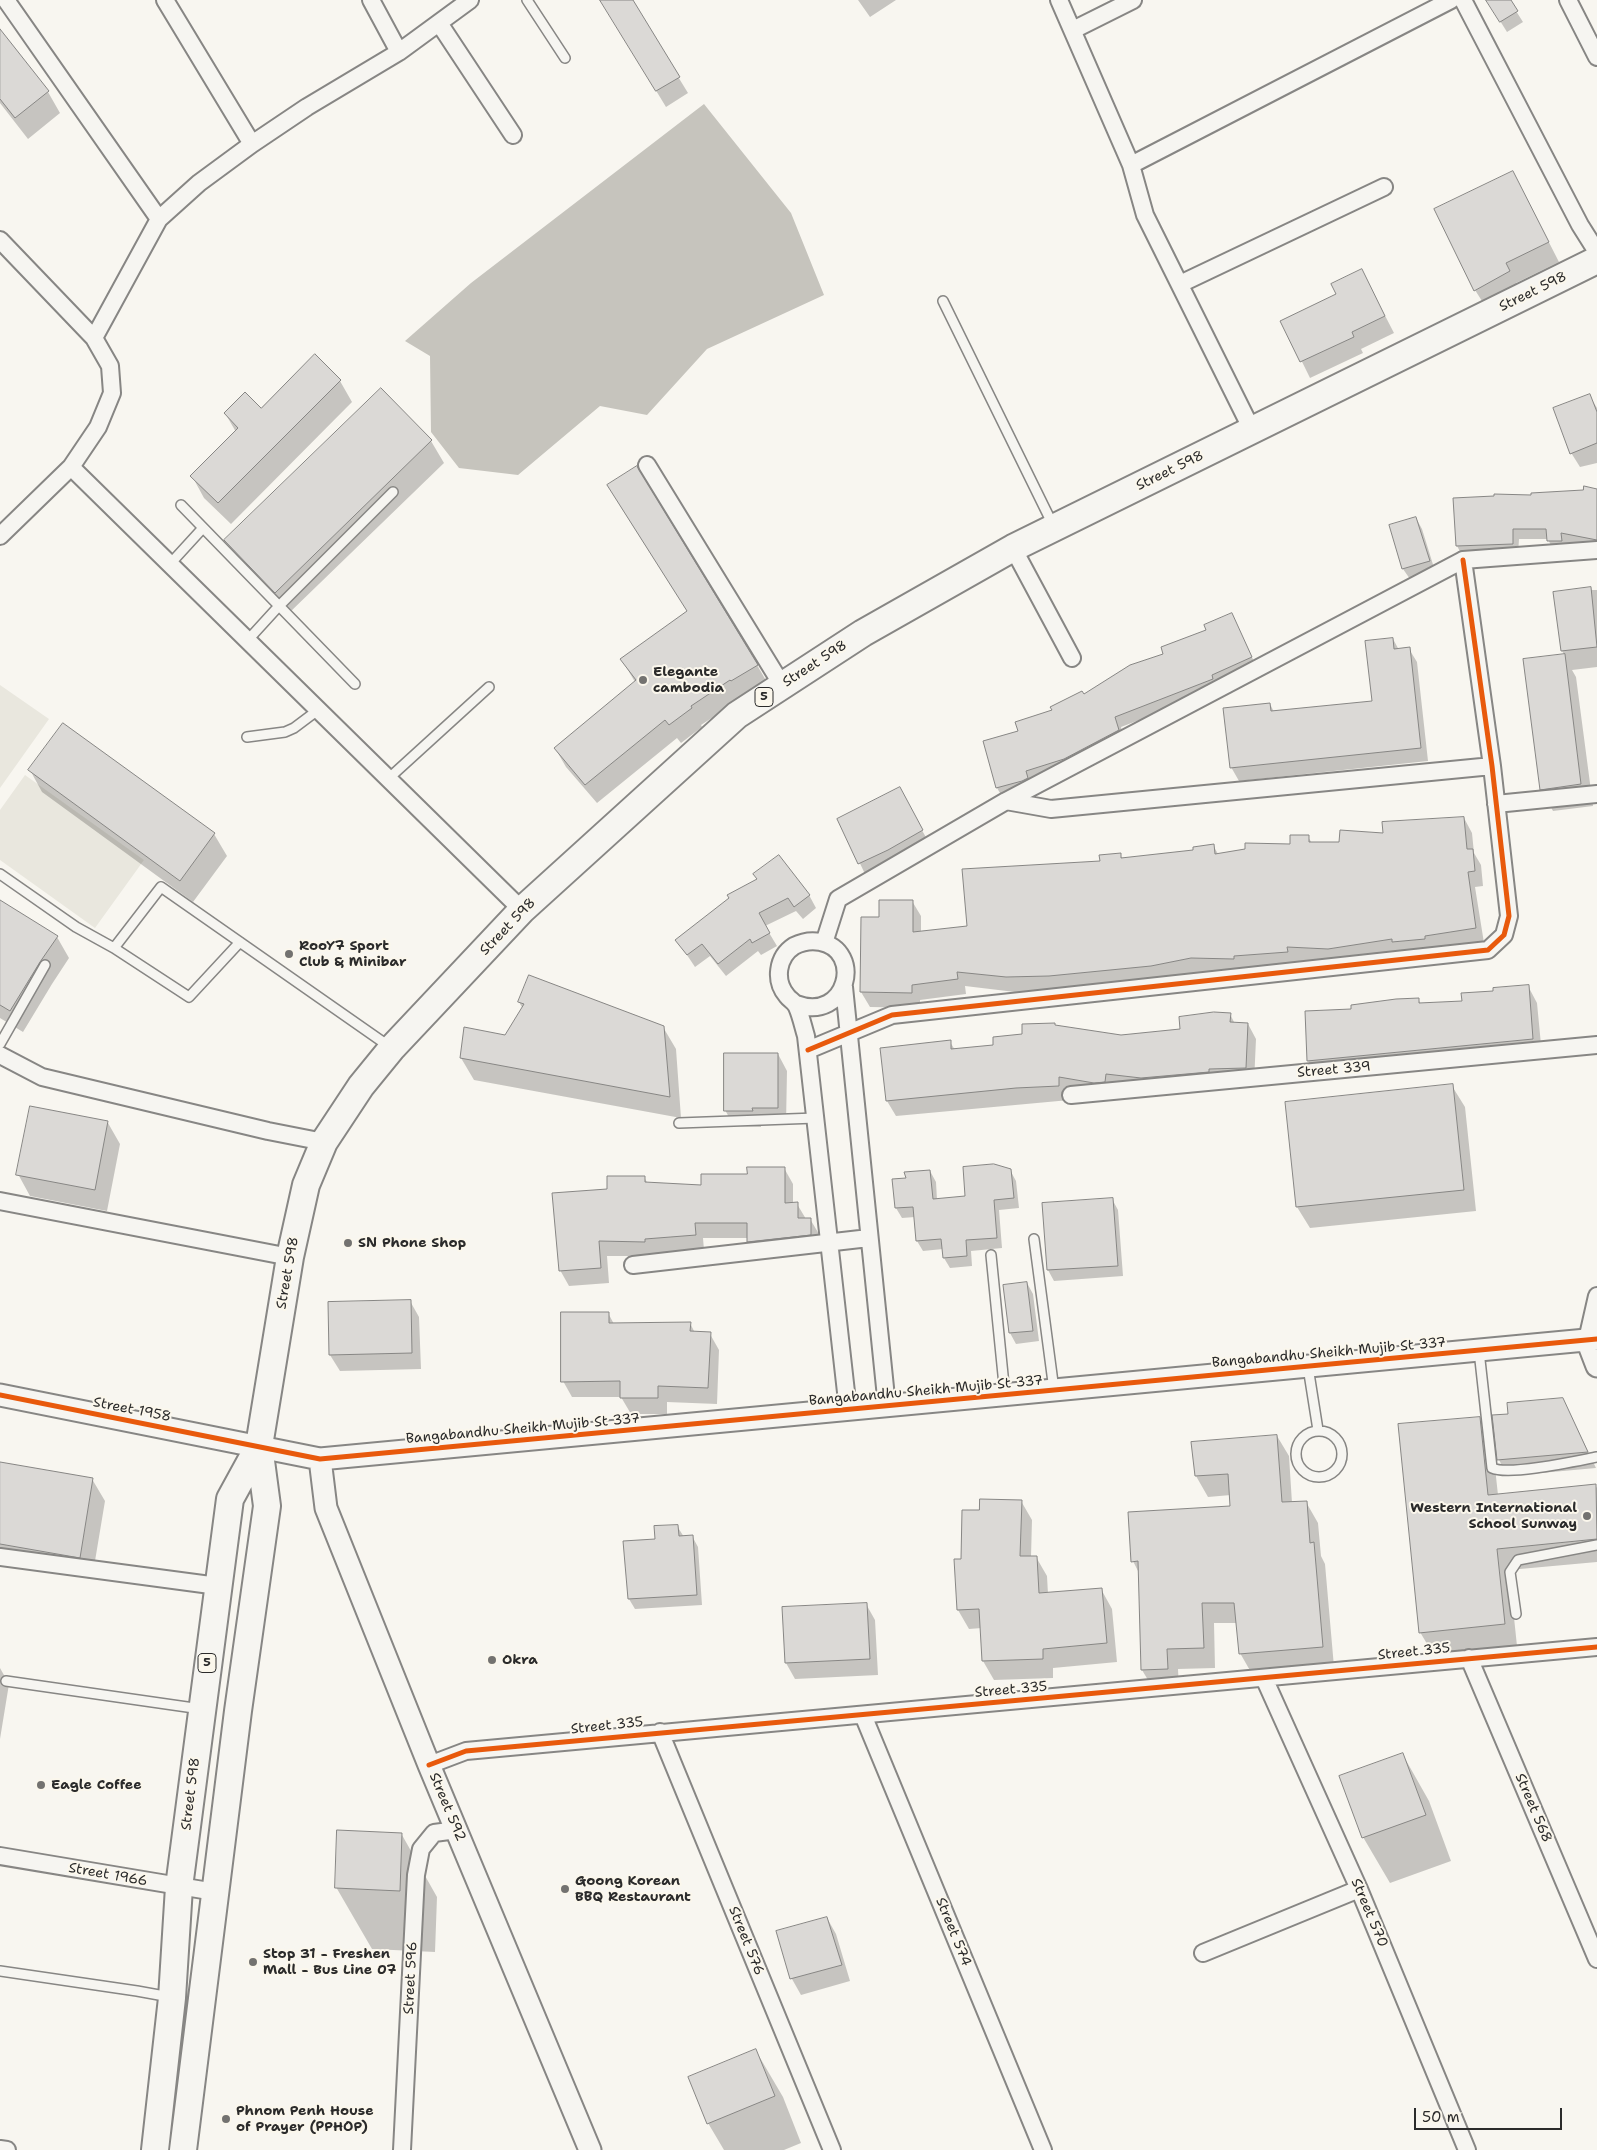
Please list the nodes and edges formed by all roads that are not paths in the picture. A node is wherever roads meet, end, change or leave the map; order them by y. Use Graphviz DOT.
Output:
graph roads {
  1 [pos="6,0"];
  2 [pos="165,0"];
  3 [pos="371,0"];
  4 [pos="470,0"];
  5 [pos="527,0"];
  6 [pos="1059,0"];
  7 [pos="1133,0"];
  8 [pos="1451,0"];
  9 [pos="1463,0"];
  10 [pos="1568,0"];
  11 [pos="439,23"];
  12 [pos="1073,30"];
  13 [pos="399,52"];
  14 [pos="1597,57"];
  15 [pos="565,58"];
  16 [pos="513,135"];
  17 [pos="252,144"];
  18 [pos="1131,165"];
  19 [pos="1384,187"];
  20 [pos="159,219"];
  21 [pos="0,240"];
  22 [pos="1597,252"];
  23 [pos="1597,260"];
  24 [pos="1180,284"];
  25 [pos="943,301"];
  26 [pos="94,338"];
  27 [pos="1252,430"];
  28 [pos="646,465"];
  29 [pos="71,467"];
  30 [pos="393,492"];
  31 [pos="181,505"];
  32 [pos="1054,528"];
  33 [pos="202,529"];
  34 [pos="0,536"];
  35 [pos="1013,548"];
  36 [pos="1597,550"];
  37 [pos="1463,560"];
  38 [pos="170,564"];
  39 [pos="278,606"];
  40 [pos="248,641"];
  41 [pos="1072,658"];
  42 [pos="355,684"];
  43 [pos="782,685"];
  44 [pos="489,687"];
  45 [pos="318,710"];
  46 [pos="247,737"];
  47 [pos="1492,766"];
  48 [pos="388,779"];
  49 [pos="1597,794"];
  50 [pos="1006,800"];
  51 [pos="1496,804"];
  52 [pos="0,874"];
  53 [pos="522,910"];
  54 [pos="240,942"];
  55 [pos="824,943"];
  56 [pos="114,948"];
  57 [pos="44,965"];
  58 [pos="844,987"];
  59 [pos="796,1004"];
  60 [pos="847,1035"];
  61 [pos="0,1044"];
  62 [pos="1597,1046"];
  63 [pos="392,1048"];
  64 [pos="808,1050"];
  65 [pos="0,1055"];
  66 [pos="1071,1095"];
  67 [pos="816,1118"];
  68 [pos="679,1123"];
  69 [pos="324,1142"];
  70 [pos="0,1201"];
  71 [pos="869,1238"];
  72 [pos="1034,1239"];
  73 [pos="830,1242"];
  74 [pos="991,1255"];
  75 [pos="290,1257"];
  76 [pos="633,1265"];
  77 [pos="1597,1296"];
  78 [pos="1592,1339"];
  79 [pos="1479,1350"];
  80 [pos="1308,1366"];
  81 [pos="1597,1366"];
  82 [pos="1054,1391"];
  83 [pos="0,1395"];
  84 [pos="1006,1395"];
  85 [pos="887,1407"];
  86 [pos="848,1410"];
  87 [pos="1318,1430"];
  88 [pos="259,1446"];
  89 [pos="1597,1457"];
  90 [pos="320,1459"];
  91 [pos="1597,1545"];
  92 [pos="0,1557"];
  93 [pos="218,1586"];
  94 [pos="1516,1614"];
  95 [pos="1597,1647"];
  96 [pos="1469,1658"];
  97 [pos="1264,1678"];
  98 [pos="6,1681"];
  99 [pos="201,1709"];
  100 [pos="862,1715"];
  101 [pos="660,1732"];
  102 [pos="429,1765"];
  103 [pos="457,1830"];
  104 [pos="0,1856"];
  105 [pos="179,1887"];
  106 [pos="1359,1889"];
  107 [pos="215,1892"];
  108 [pos="1203,1954"];
  109 [pos="1597,1959"];
  110 [pos="0,1971"];
  111 [pos="172,1998"];
  112 [pos="0,2149"];
  113 [pos="7,2150"];
  114 [pos="155,2150"];
  115 [pos="183,2150"];
  116 [pos="402,2150"];
  117 [pos="590,2150"];
  118 [pos="832,2150"];
  119 [pos="1043,2150"];
  120 [pos="1467,2150"];
  1 -- 20 [label="street"];
  2 -- 17 [label="street"];
  3 -- 13 [label="street"];
  4 -- 11 [label="street"];
  5 -- 15 [label="lane"];
  6 -- 12 [label="street"];
  7 -- 12 [label="street"];
  8 -- 18 [label="street"];
  9 -- 22 [label="street"];
  10 -- 14 [label="street"];
  11 -- 13 [label="street"];
  11 -- 16 [label="street"];
  12 -- 18 [label="street"];
  13 -- 17 [label="street"];
  17 -- 20 [label="street"];
  18 -- 24 [label="street"];
  19 -- 24 [label="street"];
  20 -- 26 [label="street"];
  21 -- 26 [label="street"];
  23 -- 27 [label="main road, Street 598 / 5"];
  24 -- 27 [label="street"];
  25 -- 32 [label="lane"];
  26 -- 29 [label="street"];
  27 -- 32 [label="main road, Street 598 / 5"];
  28 -- 43 [label="street"];
  29 -- 34 [label="street"];
  29 -- 38 [label="street"];
  30 -- 39 [label="lane"];
  31 -- 33 [label="lane"];
  32 -- 35 [label="main road, Street 598 / 5"];
  33 -- 38 [label="lane"];
  33 -- 39 [label="lane"];
  35 -- 41 [label="street"];
  35 -- 43 [label="main road, Street 598 / 5"];
  36 -- 37 [label="street"];
  37 -- 47 [label="street"];
  37 -- 50 [label="street"];
  38 -- 40 [label="street"];
  39 -- 40 [label="lane"];
  39 -- 42 [label="lane"];
  40 -- 45 [label="street"];
  43 -- 53 [label="main road, Street 598 / 5"];
  44 -- 48 [label="lane"];
  45 -- 46 [label="lane"];
  45 -- 48 [label="street"];
  47 -- 50 [label="street"];
  47 -- 51 [label="street"];
  48 -- 53 [label="street"];
  49 -- 51 [label="street"];
  50 -- 55 [label="street"];
  51 -- 60 [label="street"];
  52 -- 56 [label="lane"];
  53 -- 63 [label="main road, Street 598 / 5"];
  54 -- 56 [label="lane"];
  54 -- 56 [label="lane"];
  54 -- 63 [label="lane"];
  55 -- 58 [label="street"];
  55 -- 59 [label="street"];
  57 -- 61 [label="lane"];
  58 -- 59 [label="street"];
  58 -- 60 [label="street"];
  59 -- 64 [label="street"];
  60 -- 64 [label="street"];
  60 -- 71 [label="street"];
  62 -- 66 [label="street, Street 339"];
  63 -- 69 [label="main road, Street 598 / 5"];
  64 -- 67 [label="street"];
  65 -- 69 [label="street"];
  67 -- 68 [label="lane"];
  67 -- 73 [label="street"];
  69 -- 75 [label="main road, Street 598 / 5"];
  70 -- 75 [label="street"];
  71 -- 73 [label="street"];
  71 -- 85 [label="street"];
  72 -- 82 [label="lane"];
  73 -- 76 [label="street"];
  73 -- 86 [label="street"];
  74 -- 84 [label="lane"];
  75 -- 88 [label="main road, Street 598 / 5"];
  77 -- 78 [label="street"];
  78 -- 79 [label="street, Bangabandhu Sheikh Mujib St 337"];
  78 -- 81 [label="street"];
  79 -- 80 [label="street, Bangabandhu Sheikh Mujib St 337"];
  79 -- 89 [label="lane"];
  80 -- 82 [label="street, Bangabandhu Sheikh Mujib St 337"];
  80 -- 87 [label="lane"];
  82 -- 84 [label="street, Bangabandhu Sheikh Mujib St 337"];
  83 -- 88 [label="street, Street 1958"];
  84 -- 85 [label="street, Bangabandhu Sheikh Mujib St 337"];
  85 -- 86 [label="street, Bangabandhu Sheikh Mujib St 337"];
  86 -- 90 [label="street, Bangabandhu Sheikh Mujib St 337"];
  87 -- 87 [label="lane"];
  88 -- 90 [label="street, Bangabandhu Sheikh Mujib St 337"];
  88 -- 93 [label="main road, Street 598 / 5"];
  88 -- 107 [label="main road, Street 598 / 5"];
  90 -- 102 [label="street, Street 592"];
  91 -- 94 [label="lane"];
  92 -- 93 [label="street"];
  93 -- 99 [label="main road, Street 598 / 5"];
  95 -- 96 [label="street, Street 335"];
  96 -- 97 [label="street, Street 335"];
  96 -- 109 [label="street, Street 568"];
  97 -- 100 [label="street, Street 335"];
  97 -- 106 [label="street, Street 570"];
  98 -- 99 [label="lane"];
  99 -- 105 [label="main road, Street 598 / 5"];
  100 -- 101 [label="street, Street 335"];
  100 -- 119 [label="street, Street 574"];
  101 -- 102 [label="street, Street 335"];
  101 -- 118 [label="street, Street 576"];
  102 -- 103 [label="street, Street 592"];
  103 -- 116 [label="street, Street 596"];
  103 -- 117 [label="street, Street 592"];
  104 -- 105 [label="street, Street 1966"];
  105 -- 107 [label="street, Street 1966"];
  105 -- 111 [label="main road, Street 598 / 5"];
  106 -- 108 [label="street"];
  106 -- 120 [label="street, Street 570"];
  107 -- 115 [label="main road, Street 598 / 5"];
  110 -- 111 [label="lane"];
  111 -- 114 [label="main road, Street 598 / 5"];
  112 -- 113 [label="street"];
}
